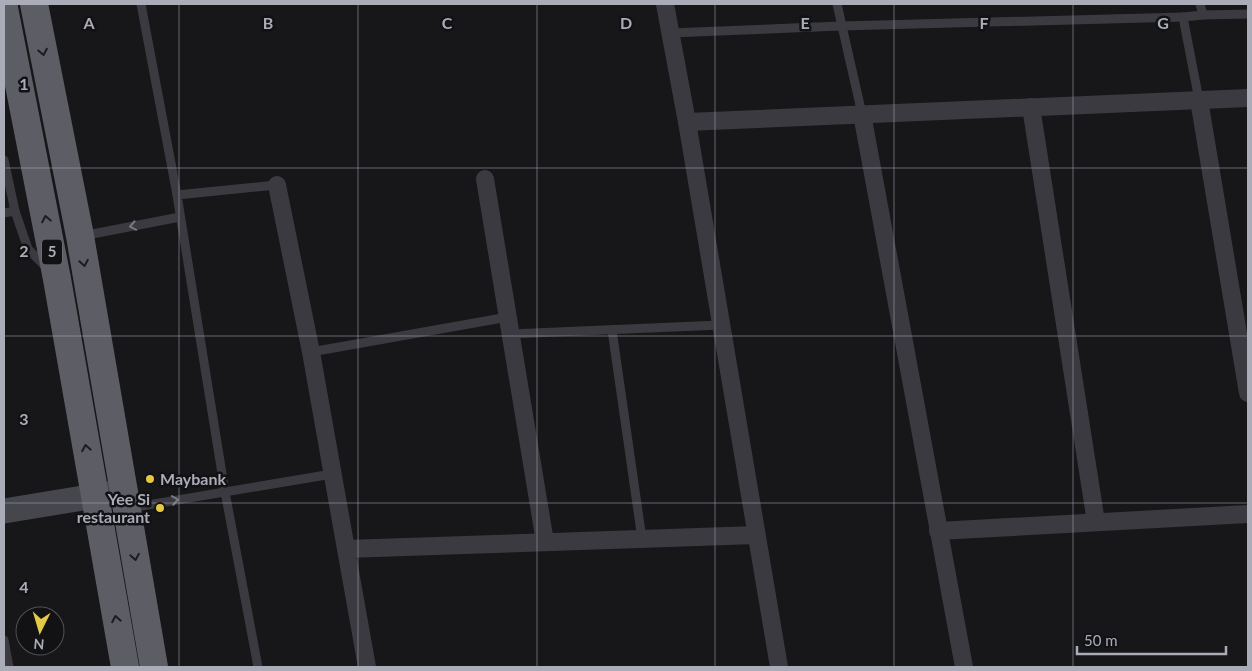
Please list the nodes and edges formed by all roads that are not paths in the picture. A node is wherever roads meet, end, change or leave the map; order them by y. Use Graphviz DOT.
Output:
graph roads {
  1 [pos="34,4"];
  2 [pos="141,4"];
  3 [pos="665,4"];
  4 [pos="836,4"];
  5 [pos="1200,4"];
  6 [pos="4,8"];
  7 [pos="1248,14"];
  8 [pos="1203,15"];
  9 [pos="1183,17"];
  10 [pos="841,26"];
  11 [pos="670,32"];
  12 [pos="1248,98"];
  13 [pos="1199,100"];
  14 [pos="1031,107"];
  15 [pos="862,114"];
  16 [pos="687,122"];
  17 [pos="4,160"];
  18 [pos="484,179"];
  19 [pos="277,185"];
  20 [pos="177,195"];
  21 [pos="15,211"];
  22 [pos="4,214"];
  23 [pos="180,217"];
  24 [pos="80,236"];
  25 [pos="57,279"];
  26 [pos="508,317"];
  27 [pos="721,325"];
  28 [pos="612,330"];
  29 [pos="510,334"];
  30 [pos="311,352"];
  31 [pos="1248,393"];
  32 [pos="332,474"];
  33 [pos="226,492"];
  34 [pos="94,496"];
  35 [pos="126,500"];
  36 [pos="4,511"];
  37 [pos="1248,514"];
  38 [pos="1096,522"];
  39 [pos="938,531"];
  40 [pos="756,535"];
  41 [pos="642,539"];
  42 [pos="545,542"];
  43 [pos="346,549"];
  44 [pos="4,640"];
  45 [pos="9,667"];
  46 [pos="125,667"];
  47 [pos="154,667"];
  48 [pos="258,667"];
  49 [pos="366,667"];
  50 [pos="779,667"];
  51 [pos="964,667"];
  1 -- 24 [label="highway, 5, one-way"];
  2 -- 20 [label="lane"];
  3 -- 11 [label="street"];
  4 -- 10 [label="lane"];
  5 -- 8 [label="lane"];
  25 -- 6 [label="highway, 5, one-way"];
  7 -- 8 [label="lane"];
  8 -- 9 [label="lane"];
  9 -- 10 [label="lane"];
  9 -- 13 [label="lane"];
  10 -- 11 [label="lane"];
  10 -- 15 [label="lane"];
  11 -- 16 [label="street"];
  12 -- 13 [label="street"];
  13 -- 14 [label="street"];
  13 -- 31 [label="street"];
  14 -- 15 [label="street"];
  14 -- 38 [label="street"];
  15 -- 16 [label="street"];
  15 -- 39 [label="street"];
  16 -- 27 [label="street"];
  17 -- 21 [label="lane"];
  18 -- 26 [label="street"];
  19 -- 20 [label="lane"];
  19 -- 30 [label="street"];
  20 -- 23 [label="lane"];
  21 -- 22 [label="lane"];
  21 -- 25 [label="lane"];
  23 -- 24 [label="lane, one-way"];
  23 -- 33 [label="lane"];
  24 -- 35 [label="highway, 5, one-way"];
  34 -- 25 [label="highway, 5, one-way"];
  26 -- 29 [label="street"];
  26 -- 30 [label="lane"];
  27 -- 28 [label="lane"];
  27 -- 40 [label="street"];
  28 -- 29 [label="lane"];
  28 -- 41 [label="lane"];
  29 -- 42 [label="street"];
  30 -- 32 [label="street"];
  32 -- 33 [label="lane"];
  32 -- 43 [label="street"];
  35 -- 33 [label="lane, one-way"];
  33 -- 48 [label="lane"];
  34 -- 35 [label="main road"];
  34 -- 36 [label="main road"];
  46 -- 34 [label="highway, 5, one-way"];
  35 -- 47 [label="highway, 5, one-way"];
  37 -- 38 [label="street"];
  38 -- 39 [label="street"];
  39 -- 51 [label="street"];
  40 -- 41 [label="street"];
  40 -- 50 [label="street"];
  41 -- 42 [label="street"];
  42 -- 43 [label="street"];
  43 -- 49 [label="street"];
  44 -- 45 [label="lane"];
}
